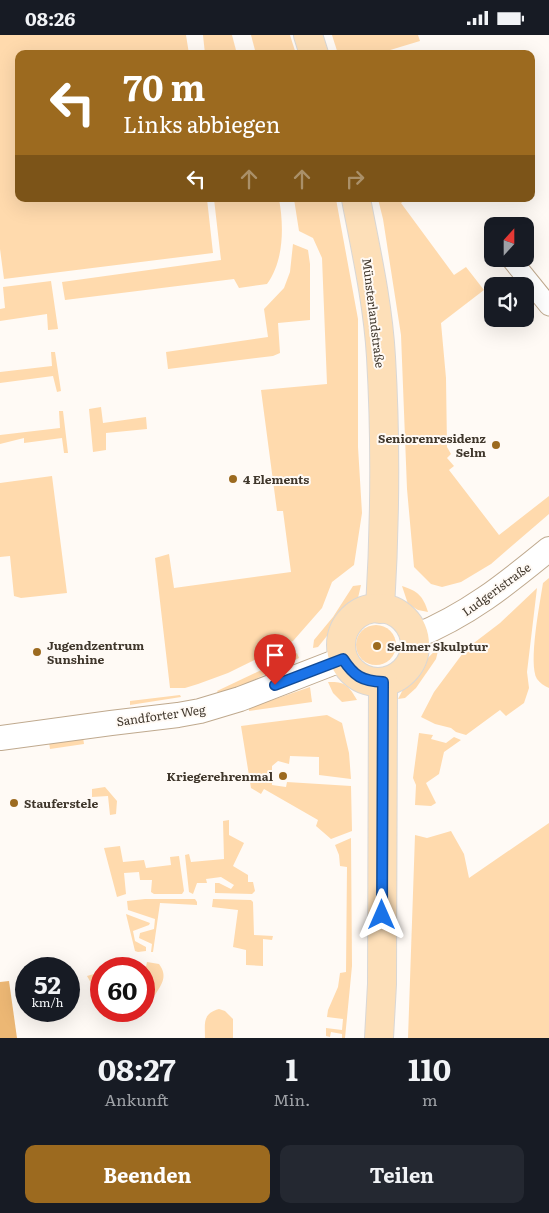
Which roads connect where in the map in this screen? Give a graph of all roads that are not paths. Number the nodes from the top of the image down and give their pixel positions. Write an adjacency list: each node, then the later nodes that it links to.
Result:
1 (308, 35): 2 (main road)
2 (313, 50)
3 (357, 202): 7 (main road, Münsterlandstraße)
4 (517, 267): 5 (street)
5 (549, 306)
6 (549, 549): 8 (street, Ludgeristraße)
7 (380, 609): 8 (main road); 9 (main road)
8 (414, 637): 10 (main road)
9 (343, 659): 10 (main road); 11 (street, Sandforter Weg)
10 (383, 682): 12 (main road)
11 (0, 738)
12 (379, 1038)

